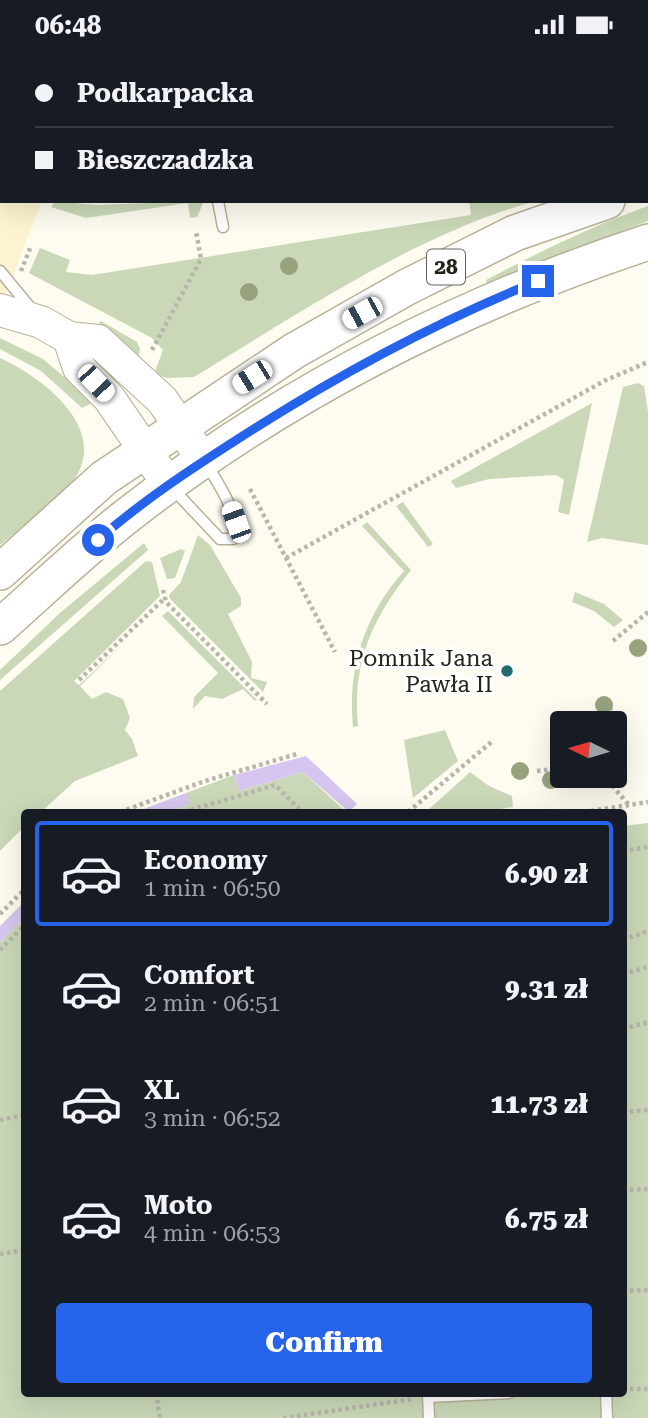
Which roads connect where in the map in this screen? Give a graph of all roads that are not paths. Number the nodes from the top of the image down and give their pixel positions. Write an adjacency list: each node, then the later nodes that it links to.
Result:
1 (218, 203): 3 (lane)
2 (601, 203): 9 (main road, 28)
3 (223, 227)
4 (648, 242): 11 (main road, 28)
5 (0, 271): 7 (lane)
6 (0, 310): 7 (main road)
7 (41, 322): 8 (main road)
8 (69, 338): 9 (main road); 10 (main road)
9 (180, 426): 10 (main road, 28); 11 (main road)
10 (146, 451): 12 (main road); 13 (main road, 28)
11 (204, 461): 12 (main road, 28); 12 (lane)
12 (169, 485): 14 (main road, 28)
13 (0, 572)
14 (0, 627)
15 (428, 1397): 17 (lane)
16 (606, 1397): 18 (lane)
17 (429, 1418)
18 (607, 1418)

